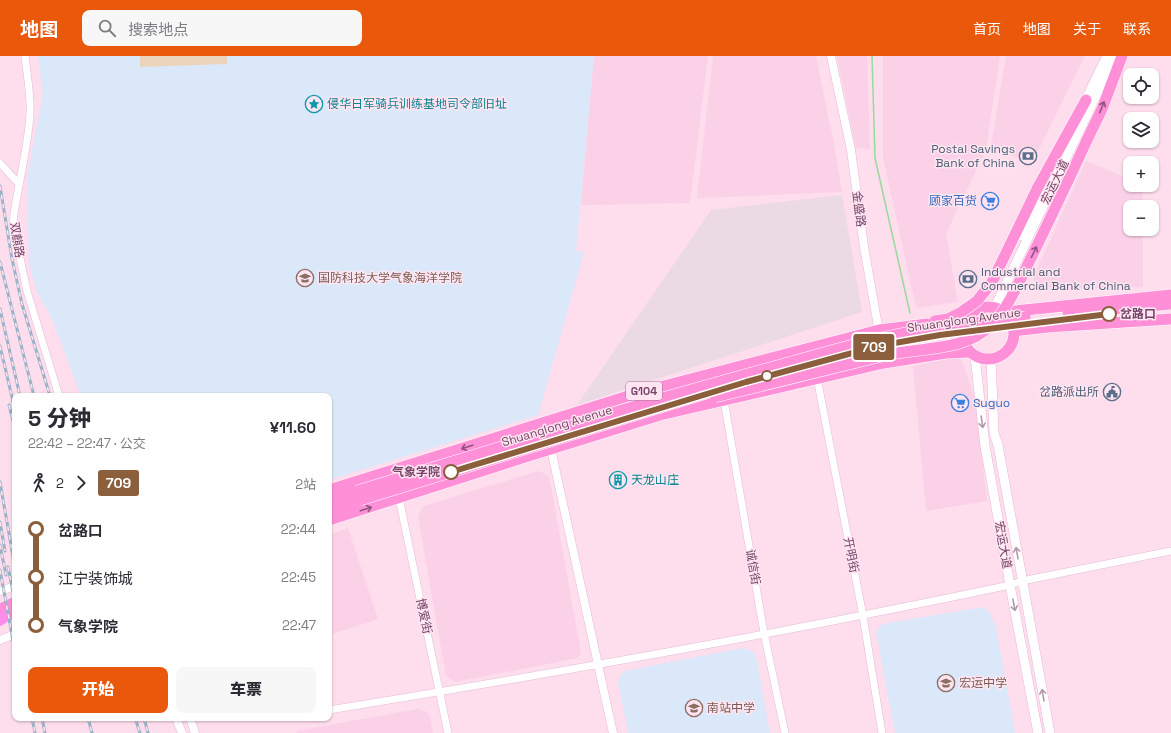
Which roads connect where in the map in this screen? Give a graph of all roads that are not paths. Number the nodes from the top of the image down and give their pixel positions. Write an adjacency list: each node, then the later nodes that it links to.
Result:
1 (24, 56): 8 (street, 双麒路)
2 (831, 56): 15 (street, 金盛路)
3 (1107, 56): 6 (main road, 宏运大道)
4 (1115, 56): 11 (main road, 宏运大道)
5 (1122, 56): 23 (highway, one-way to 5, bridge)
6 (1086, 100): 11 (main road, 宏运大道); 25 (highway, bridge)
7 (0, 163): 8 (street)
8 (19, 184): 21 (street, 双麒路)
9 (1171, 295): 11 (highway, Shuanglong Avenue)
10 (1171, 304): 25 (highway, Shuanglong Avenue / G104, bridge)
11 (996, 309): 14 (highway); 16 (highway)
12 (1171, 310): 23 (highway, Shuanglong Avenue / G104, bridge)
13 (1171, 319): 16 (highway, Shuanglong Avenue)
14 (965, 320): 15 (highway, Shuanglong Avenue / G104); 17 (highway)
15 (879, 330): 19 (street, 金盛路); 26 (highway, Shuanglong Avenue / G104, one-way to 26)
16 (1014, 331): 18 (highway)
17 (972, 354): 18 (highway); 19 (highway, Shuanglong Avenue / G104); 34 (main road, 宏运大道, one-way to 34)
18 (991, 359): 33 (main road, 宏运大道, one-way to 18)
19 (884, 363): 20 (highway, Shuanglong Avenue / G104)
20 (817, 378): 22 (highway, Shuanglong Avenue / G104); 39 (street, 开明街)
21 (58, 393)
22 (724, 400): 24 (highway, Shuanglong Avenue / G104); 40 (street, 诚信街)
23 (657, 408): 27 (highway, Shuanglong Avenue / G104, bridge)
24 (551, 449): 28 (highway, Shuanglong Avenue / G104); 43 (street)
25 (471, 456): 27 (highway, Shuanglong Avenue / G104, bridge)
26 (332, 489)
27 (358, 496): 29 (highway, Shuanglong Avenue / G104); 30 (highway, Shuanglong Avenue / G104)
28 (399, 498): 31 (highway, Shuanglong Avenue / G104, one-way to 28); 44 (street, 博爱街)
29 (332, 499)
30 (332, 509)
31 (332, 519)
32 (1171, 551): 33 (street)
33 (1022, 581): 34 (street); 55 (main road, 宏运大道, one-way to 33)
34 (1010, 585): 39 (street); 54 (main road, 宏运大道, one-way to 54)
35 (12, 587): 36 (street)
36 (0, 591)
37 (12, 606): 38 (highway)
38 (4, 615)
39 (863, 616): 40 (street); 53 (street, 开明街)
40 (764, 633): 43 (street); 52 (street, 诚信街)
41 (12, 635): 42 (street)
42 (0, 640)
43 (598, 665): 44 (street); 51 (street)
44 (440, 692): 45 (street); 50 (street, 博爱街)
45 (332, 710)
46 (177, 721): 48 (street)
47 (191, 721): 49 (street)
48 (182, 733)
49 (195, 733)
50 (448, 733)
51 (613, 733)
52 (785, 733)
53 (882, 733)
54 (1038, 733)
55 (1050, 733)

